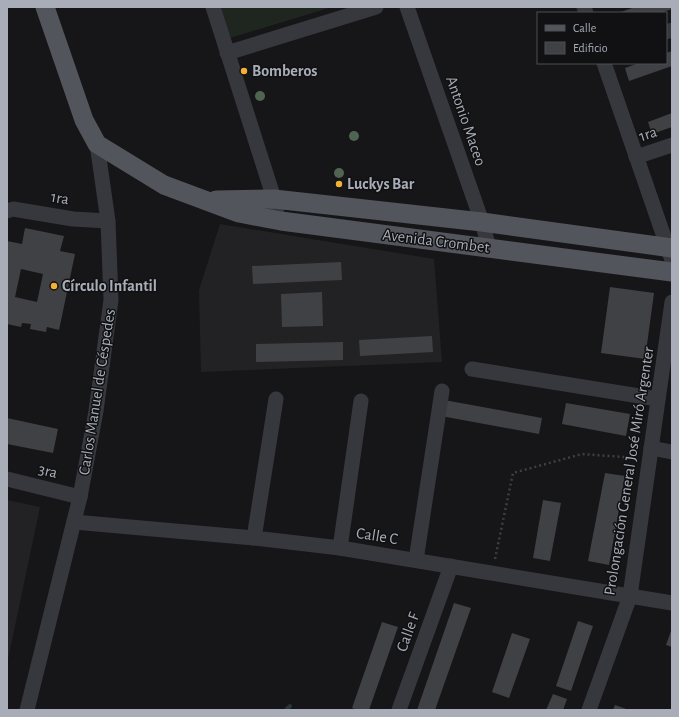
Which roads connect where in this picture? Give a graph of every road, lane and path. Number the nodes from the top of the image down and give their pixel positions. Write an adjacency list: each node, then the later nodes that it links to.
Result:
1 (45, 7): 7 (main road, Carlos Manuel de Céspedes)
2 (213, 7): 5 (street)
3 (376, 7): 5 (street)
4 (407, 7): 15 (street, Antonio Maceo)
5 (227, 53): 11 (street)
6 (604, 64): 9 (street)
7 (98, 144): 10 (main road, Avenida Crombet); 13 (street, Carlos Manuel de Céspedes)
8 (672, 145): 9 (street, 1ra)
9 (636, 156): 17 (street)
10 (202, 200): 11 (main road, Avenida Crombet); 14 (main road, Avenida Crombet)
11 (274, 200): 14 (street); 15 (main road, Avenida Crombet)
12 (7, 210): 13 (street, 1ra)
13 (108, 221): 28 (street, Carlos Manuel de Céspedes)
14 (281, 221): 16 (main road, Avenida Crombet)
15 (482, 222): 16 (street, Antonio Maceo); 17 (main road, Avenida Crombet)
16 (489, 248): 18 (main road, Avenida Crombet)
17 (670, 252)
18 (672, 272)
19 (672, 302): 23 (street, Prolongación General José Miró Argenter)
20 (472, 369): 23 (street)
21 (442, 391): 32 (street)
22 (276, 400): 30 (street)
23 (658, 400): 26 (street, Prolongación General José Miró Argenter)
24 (361, 401): 31 (street)
25 (672, 452): 26 (street)
26 (650, 454): 34 (path); 35 (street, Prolongación General José Miró Argenter)
27 (7, 479): 28 (street, 3ra)
28 (80, 497): 29 (street, Carlos Manuel de Céspedes)
29 (74, 522): 30 (street, Calle C); 37 (street, Carlos Manuel de Céspedes)
30 (254, 538): 31 (street, Calle C)
31 (340, 548): 32 (street, Calle C)
32 (416, 560): 33 (street, Calle C)
33 (451, 566): 34 (street, Calle C); 38 (street, Calle F)
34 (492, 574): 35 (street, Calle C)
35 (630, 596): 36 (street, Calle C); 39 (street, Prolongación General José Miró Argenter)
36 (672, 603)
37 (27, 710)
38 (399, 710)
39 (590, 710)

